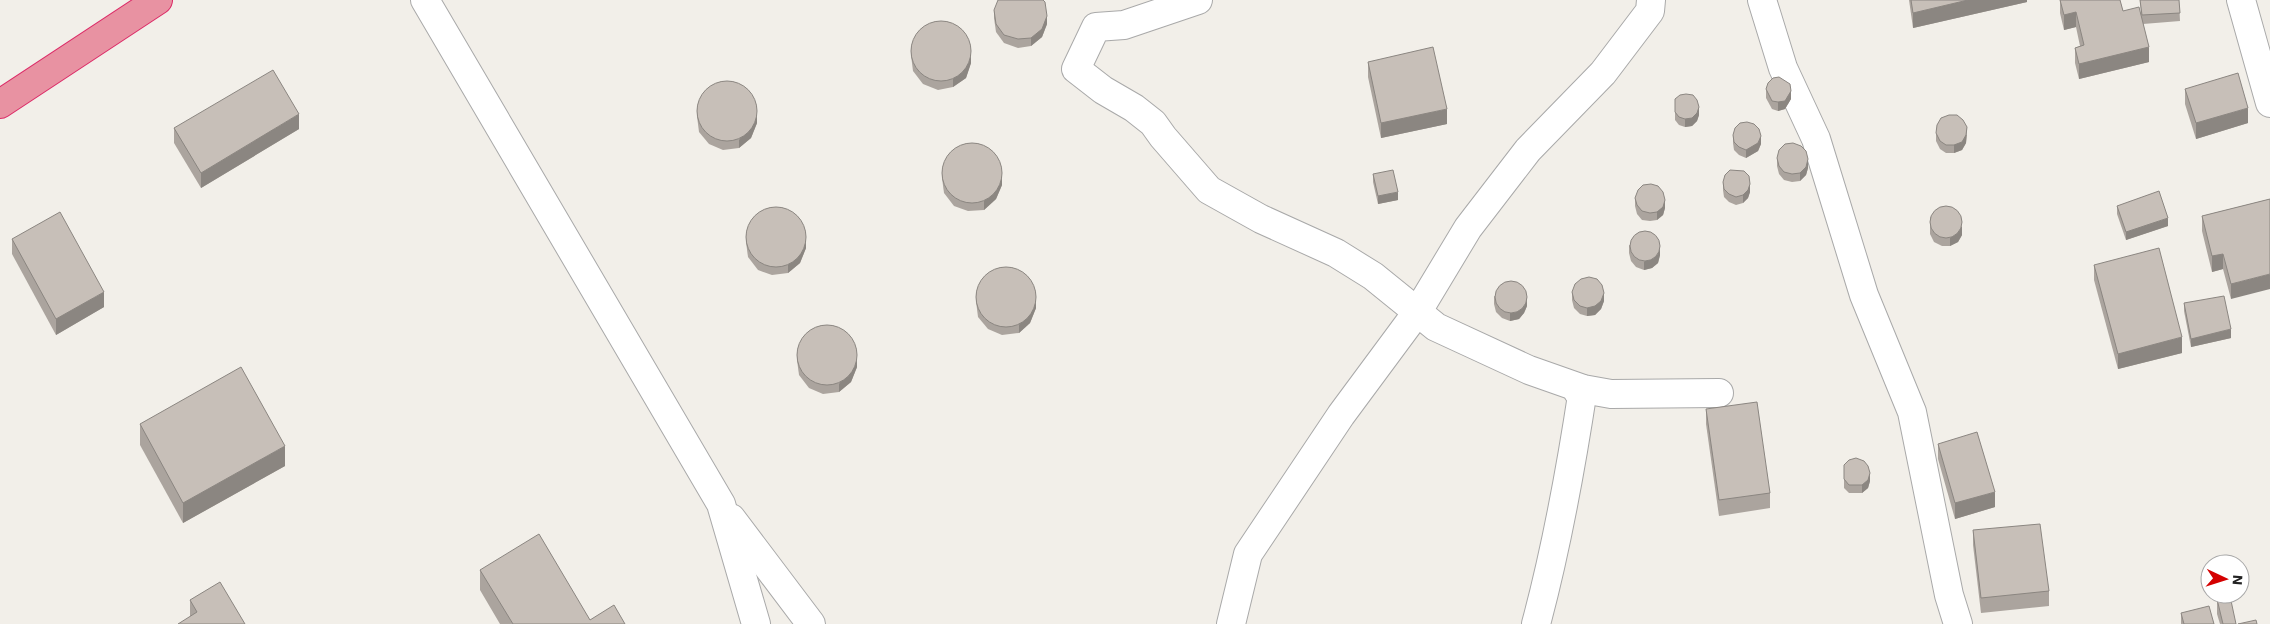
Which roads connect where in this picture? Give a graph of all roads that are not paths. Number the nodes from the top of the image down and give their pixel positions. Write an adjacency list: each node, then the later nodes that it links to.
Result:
1 (158, 0): 8 (highway)
2 (425, 0): 12 (street)
3 (1198, 0): 9 (street)
4 (1651, 0): 9 (street)
5 (1762, 0): 17 (street)
6 (2240, 0): 7 (street)
7 (2270, 103)
8 (0, 104)
9 (1418, 311): 10 (street); 15 (street)
10 (1581, 390): 11 (street); 16 (street)
11 (1718, 393)
12 (721, 504): 13 (street); 14 (street)
13 (756, 624)
14 (811, 624)
15 (1231, 624)
16 (1536, 624)
17 (1958, 624)

